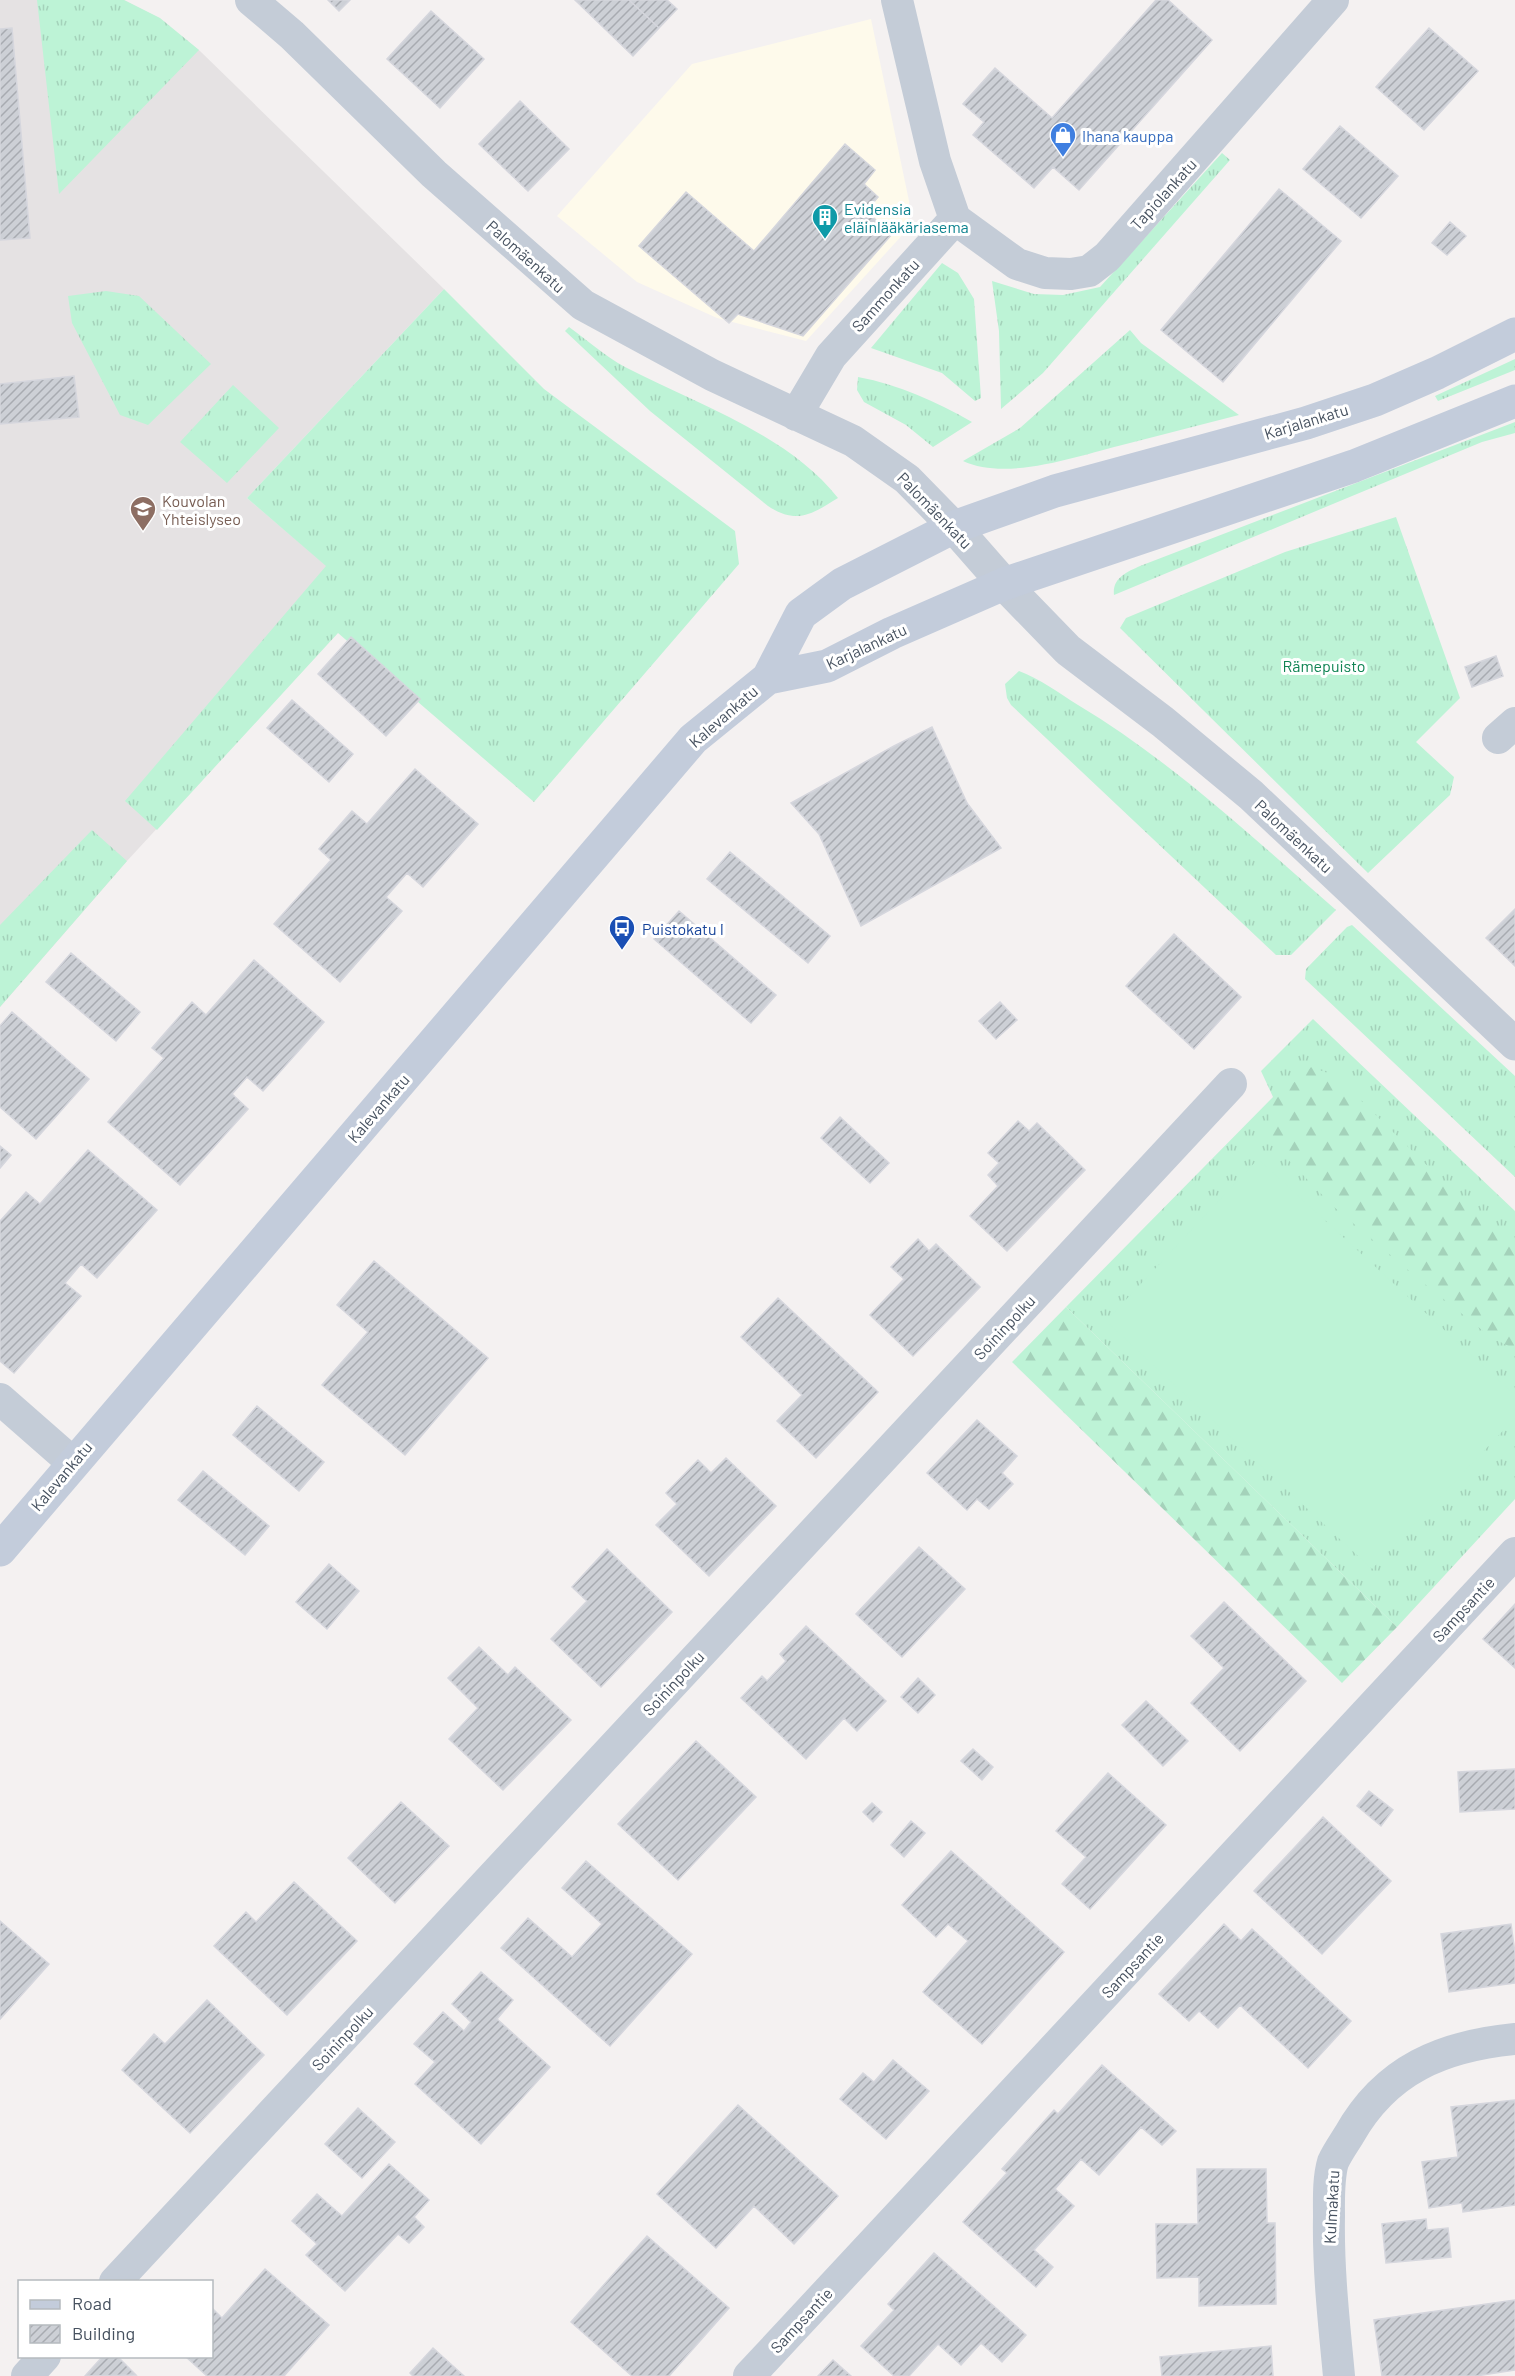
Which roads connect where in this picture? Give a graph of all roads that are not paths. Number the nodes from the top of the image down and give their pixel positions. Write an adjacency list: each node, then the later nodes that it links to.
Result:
1 (251, 0): 7 (street, Palomäenkatu)
2 (897, 0): 4 (street)
3 (1333, 0): 4 (street, Tapiolankatu)
4 (956, 219): 7 (street, Sammonkatu)
5 (1515, 334): 8 (main road, Karjalankatu)
6 (1515, 401): 9 (main road, Karjalankatu)
7 (796, 415): 8 (street, Palomäenkatu)
8 (954, 527): 9 (street, Palomäenkatu); 10 (main road, Karjalankatu)
9 (1004, 584): 10 (main road, Karjalankatu); 11 (street, Palomäenkatu)
10 (768, 678): 14 (main road, Kalevankatu)
11 (1515, 1044)
12 (1231, 1084): 18 (street, Soininpolku)
13 (0, 1399): 14 (street)
14 (73, 1462): 15 (main road, Kalevankatu)
15 (0, 1550)
16 (1515, 1553): 21 (street, Sampsantie)
17 (1515, 2039): 22 (street, Kulmakatu)
18 (117, 2280)
19 (43, 2358): 20 (street)
20 (27, 2376)
21 (749, 2376)
22 (1339, 2376)

